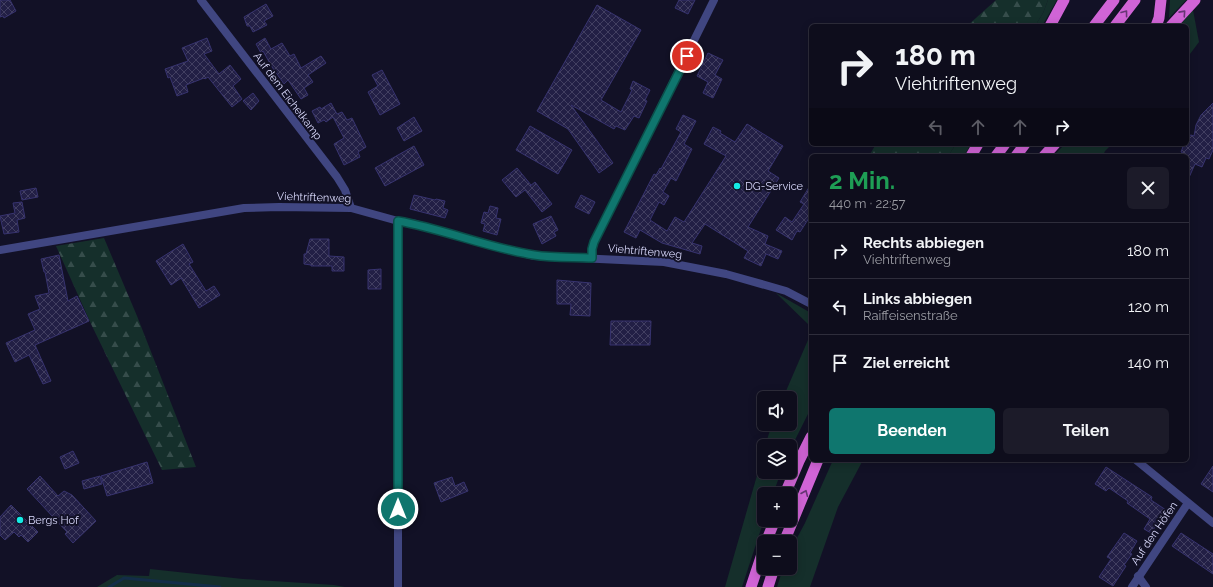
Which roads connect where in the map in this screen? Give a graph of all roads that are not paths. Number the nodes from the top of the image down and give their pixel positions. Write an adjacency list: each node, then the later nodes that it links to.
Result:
1 (201, 0): 16 (street, Auf dem Eichelkamp)
2 (714, 0): 19 (street)
3 (1072, 0): 8 (highway)
4 (1114, 0): 10 (highway)
5 (1135, 0): 11 (highway, one-way to 5)
6 (1161, 0): 12 (highway)
7 (1195, 0): 13 (highway, one-way to 7)
8 (1062, 4): 9 (highway)
9 (1051, 24)
10 (1096, 24)
11 (1117, 24)
12 (1157, 24)
13 (1173, 24)
14 (1053, 146): 15 (highway)
15 (1046, 154)
16 (351, 208): 17 (street, Viehtriftenweg); 18 (street, Viehtriftenweg)
17 (398, 221): 19 (street, Viehtriftenweg); 31 (street)
18 (0, 250)
19 (592, 258): 20 (street, Viehtriftenweg)
20 (809, 303)
21 (809, 441): 24 (highway)
22 (817, 462): 27 (highway, one-way to 22)
23 (1138, 462): 25 (street)
24 (788, 487)
25 (1188, 503): 26 (street); 30 (street, Auf den Höfen)
26 (1213, 523)
27 (787, 535)
28 (757, 569): 32 (highway)
29 (772, 575): 33 (highway)
30 (1138, 576): 34 (street, Auf den Höfen); 35 (street, Auf den Höfen)
31 (398, 587)
32 (751, 587)
33 (768, 587)
34 (1132, 587)
35 (1146, 587)

